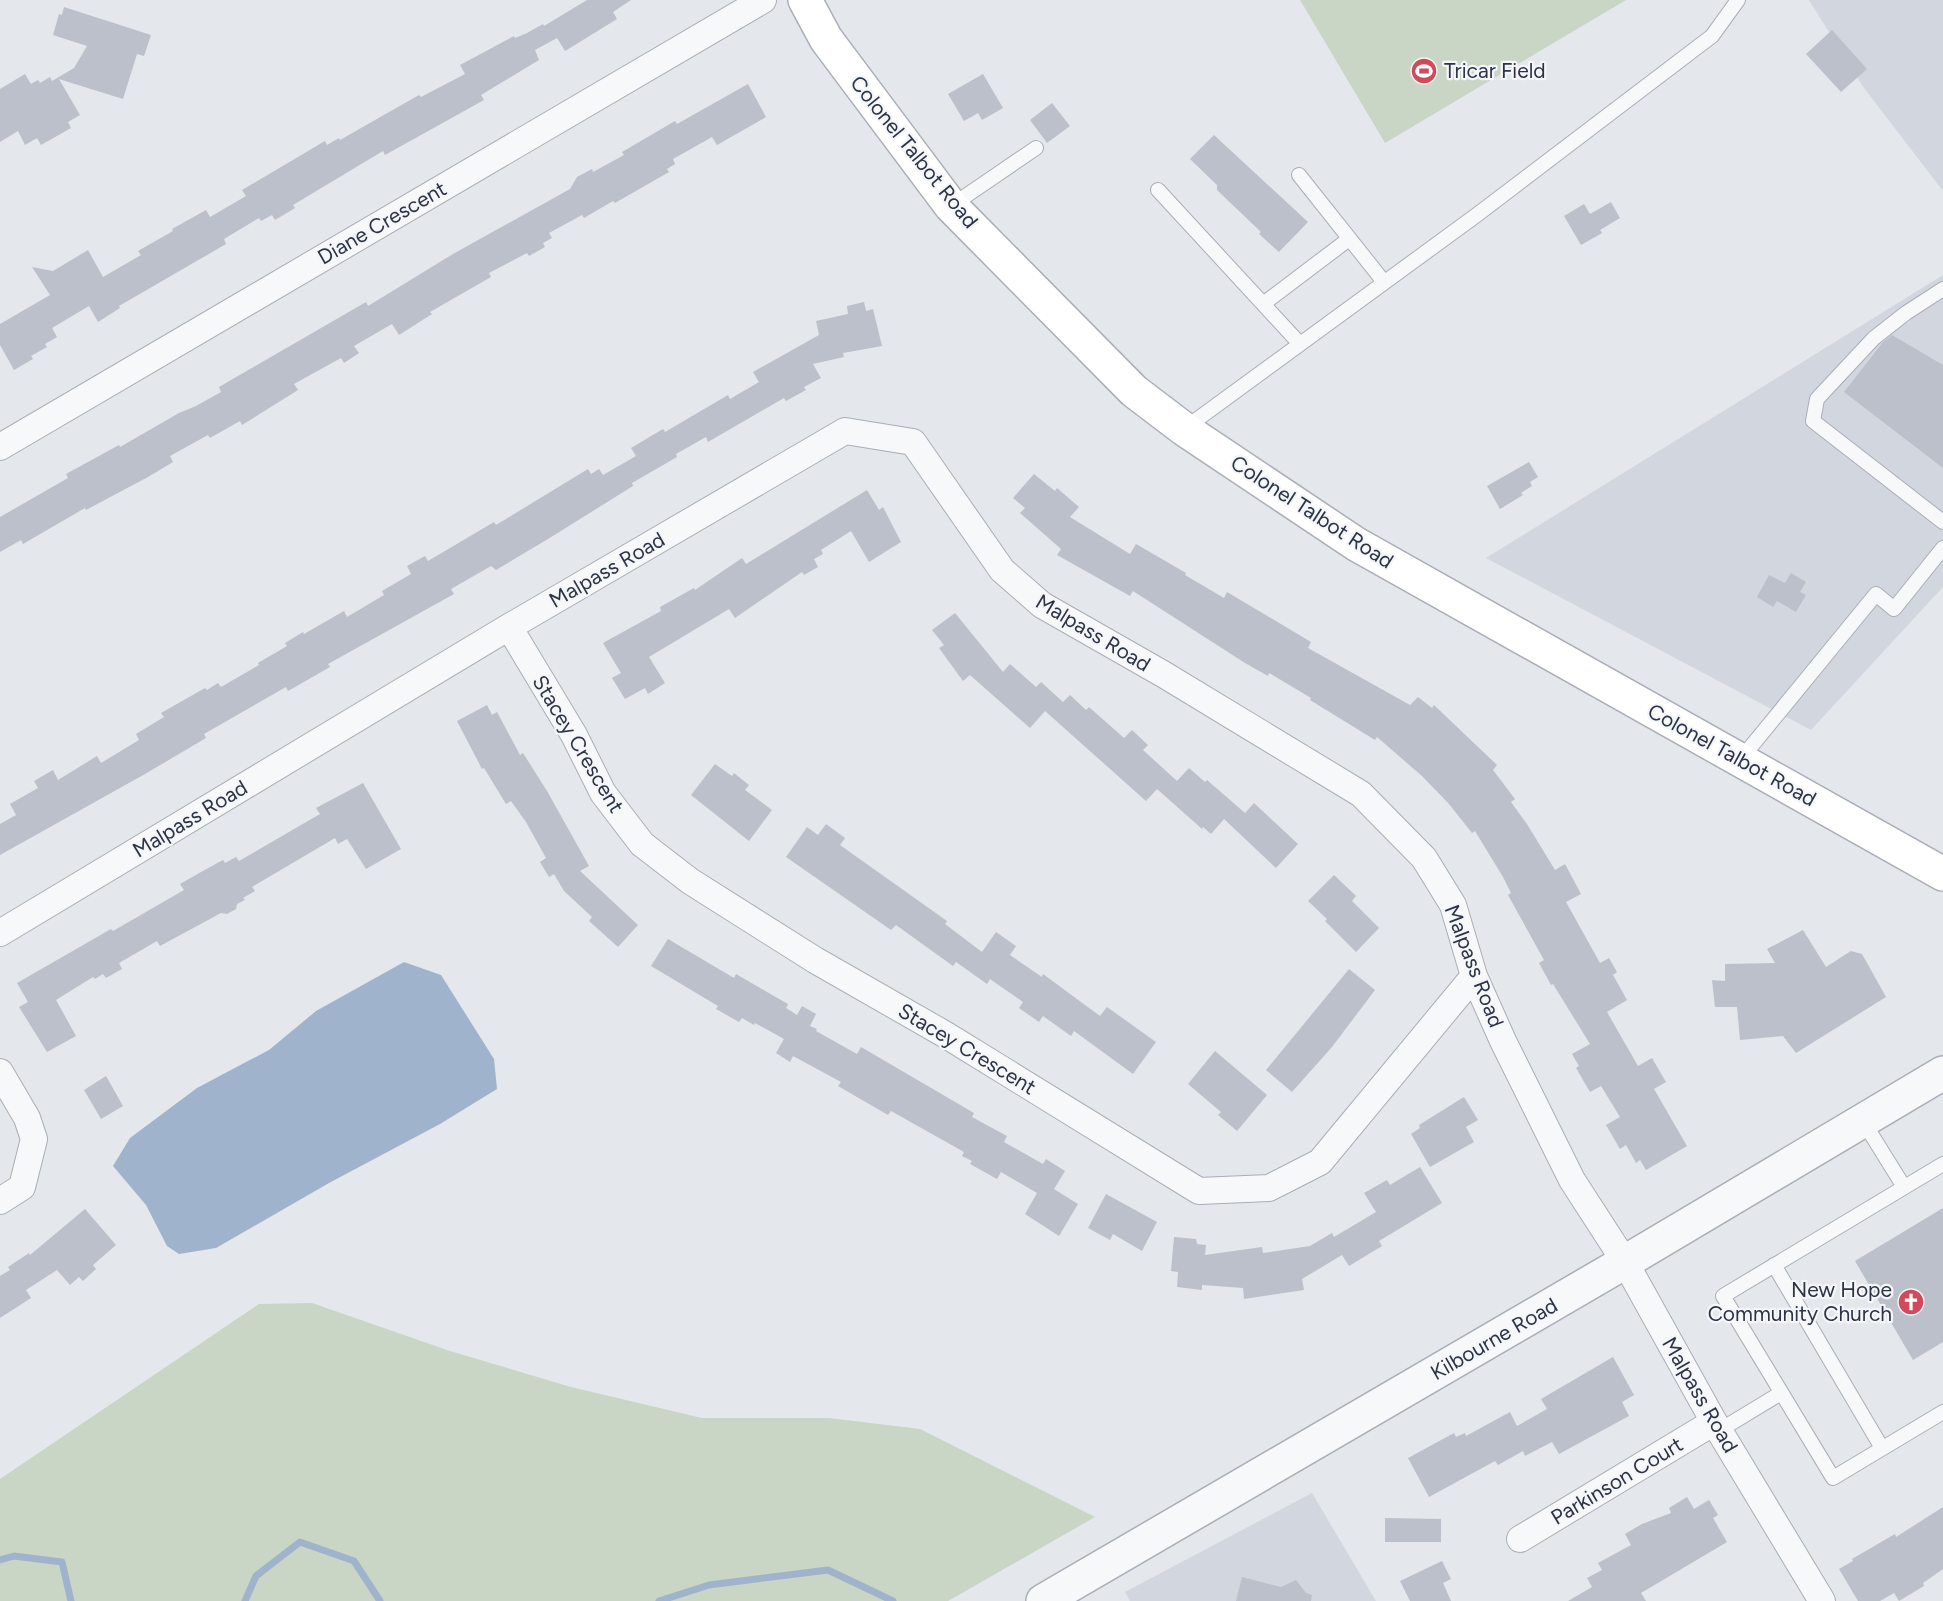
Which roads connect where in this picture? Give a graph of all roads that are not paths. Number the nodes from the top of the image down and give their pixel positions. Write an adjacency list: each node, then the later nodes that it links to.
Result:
1 (763, 0): 14 (street, Diane Crescent)
2 (805, 0): 7 (main road, Colonel Talbot Road)
3 (1738, 0): 9 (lane)
4 (1036, 148): 7 (lane)
5 (1299, 175): 8 (lane)
6 (1158, 190): 11 (lane)
7 (951, 206): 13 (main road, Colonel Talbot Road)
8 (1349, 239): 9 (lane); 11 (lane)
9 (1384, 282): 12 (lane)
10 (1943, 289): 15 (lane)
11 (1263, 304): 12 (lane)
12 (1300, 344): 13 (lane)
13 (1184, 429): 18 (main road, Colonel Talbot Road)
14 (0, 447)
15 (1943, 522)
16 (1943, 548): 18 (lane)
17 (508, 627): 20 (street, Malpass Road); 21 (street, Malpass Road); 21 (street, Stacey Crescent)
18 (1740, 760): 19 (main road, Colonel Talbot Road)
19 (1943, 874)
20 (0, 933)
21 (1474, 976): 28 (street, Malpass Road)
22 (0, 1072): 27 (street)
23 (1943, 1072): 24 (street, Kilbourne Road)
24 (1863, 1120): 26 (lane); 28 (street, Kilbourne Road)
25 (1943, 1164): 26 (lane)
26 (1904, 1187): 29 (lane)
27 (0, 1201)
28 (1625, 1263): 32 (street, Malpass Road); 35 (street, Kilbourne Road)
29 (1774, 1265): 30 (lane); 33 (lane)
30 (1782, 1393): 32 (lane); 33 (lane)
31 (1943, 1412): 33 (lane)
32 (1717, 1426): 34 (street, Parkinson Court); 36 (street, Malpass Road)
33 (1882, 1448)
34 (1520, 1539)
35 (1043, 1601)
36 (1822, 1601)

